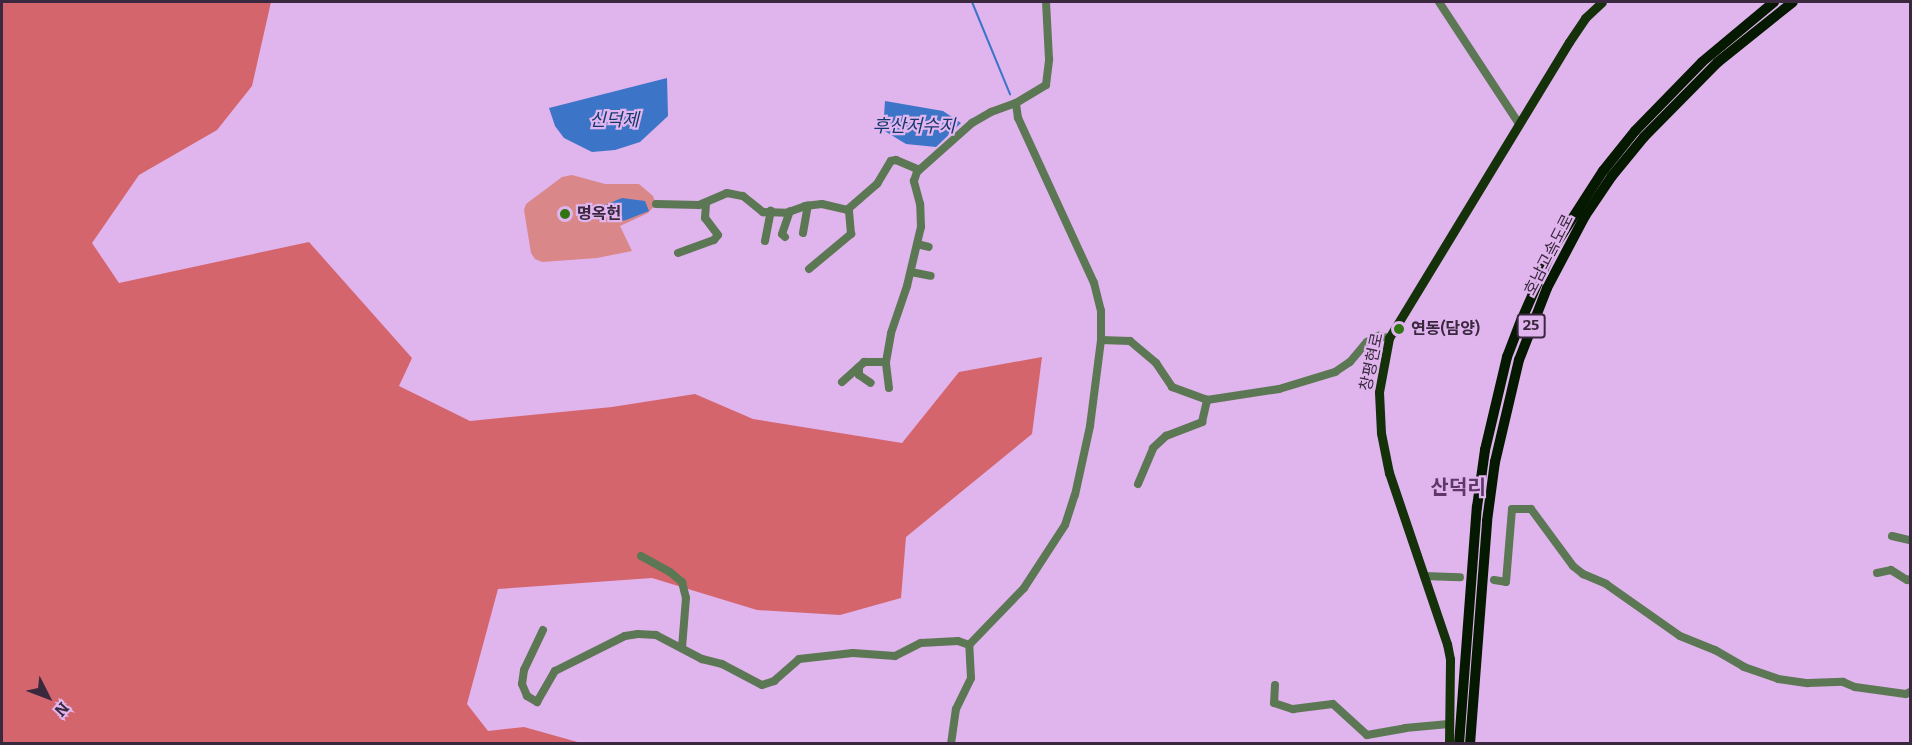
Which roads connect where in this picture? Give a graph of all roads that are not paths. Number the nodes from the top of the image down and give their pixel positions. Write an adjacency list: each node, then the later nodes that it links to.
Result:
1 (1046, 2): 6 (street)
2 (1439, 2): 7 (street)
3 (1602, 2): 7 (main road, 창평현로)
4 (1774, 2): 49 (highway, 호남고속도로 / 25)
5 (1793, 2): 50 (highway, 호남고속도로 / 25)
6 (1016, 104): 8 (street); 25 (street)
7 (1519, 124): 24 (main road, 창평현로)
8 (919, 170): 12 (street); 18 (street)
9 (706, 203): 10 (street); 13 (street); 20 (street)
10 (656, 204)
11 (808, 205): 12 (street); 14 (street); 15 (street)
12 (849, 209): 21 (street)
13 (771, 210): 14 (street); 17 (street)
14 (790, 211): 16 (street)
15 (803, 233)
16 (785, 237)
17 (765, 241)
18 (916, 244): 19 (street); 22 (street)
19 (929, 247)
20 (678, 253)
21 (809, 269)
22 (910, 272): 23 (street); 26 (street)
23 (931, 276)
24 (1389, 338): 31 (street); 37 (main road, 창평현로)
25 (1101, 340): 31 (street); 42 (street)
26 (886, 362): 27 (street); 30 (street)
27 (859, 367): 28 (street); 29 (street)
28 (842, 382)
29 (871, 384)
30 (889, 388)
31 (1207, 400): 32 (street)
32 (1138, 484)
33 (1892, 536): 34 (street)
34 (1911, 540)
35 (641, 556): 43 (street)
36 (1877, 573): 39 (street)
37 (1424, 576): 38 (street); 46 (main road, 창평현로)
38 (1460, 577)
39 (1911, 579)
40 (1494, 580): 45 (street)
41 (543, 630): 43 (street)
42 (969, 645): 43 (street); 47 (street)
43 (682, 648)
44 (1275, 685): 46 (street)
45 (1911, 692)
46 (1449, 724): 48 (main road, 창평현로)
47 (951, 744)
48 (1449, 744)
49 (1459, 744)
50 (1470, 744)

